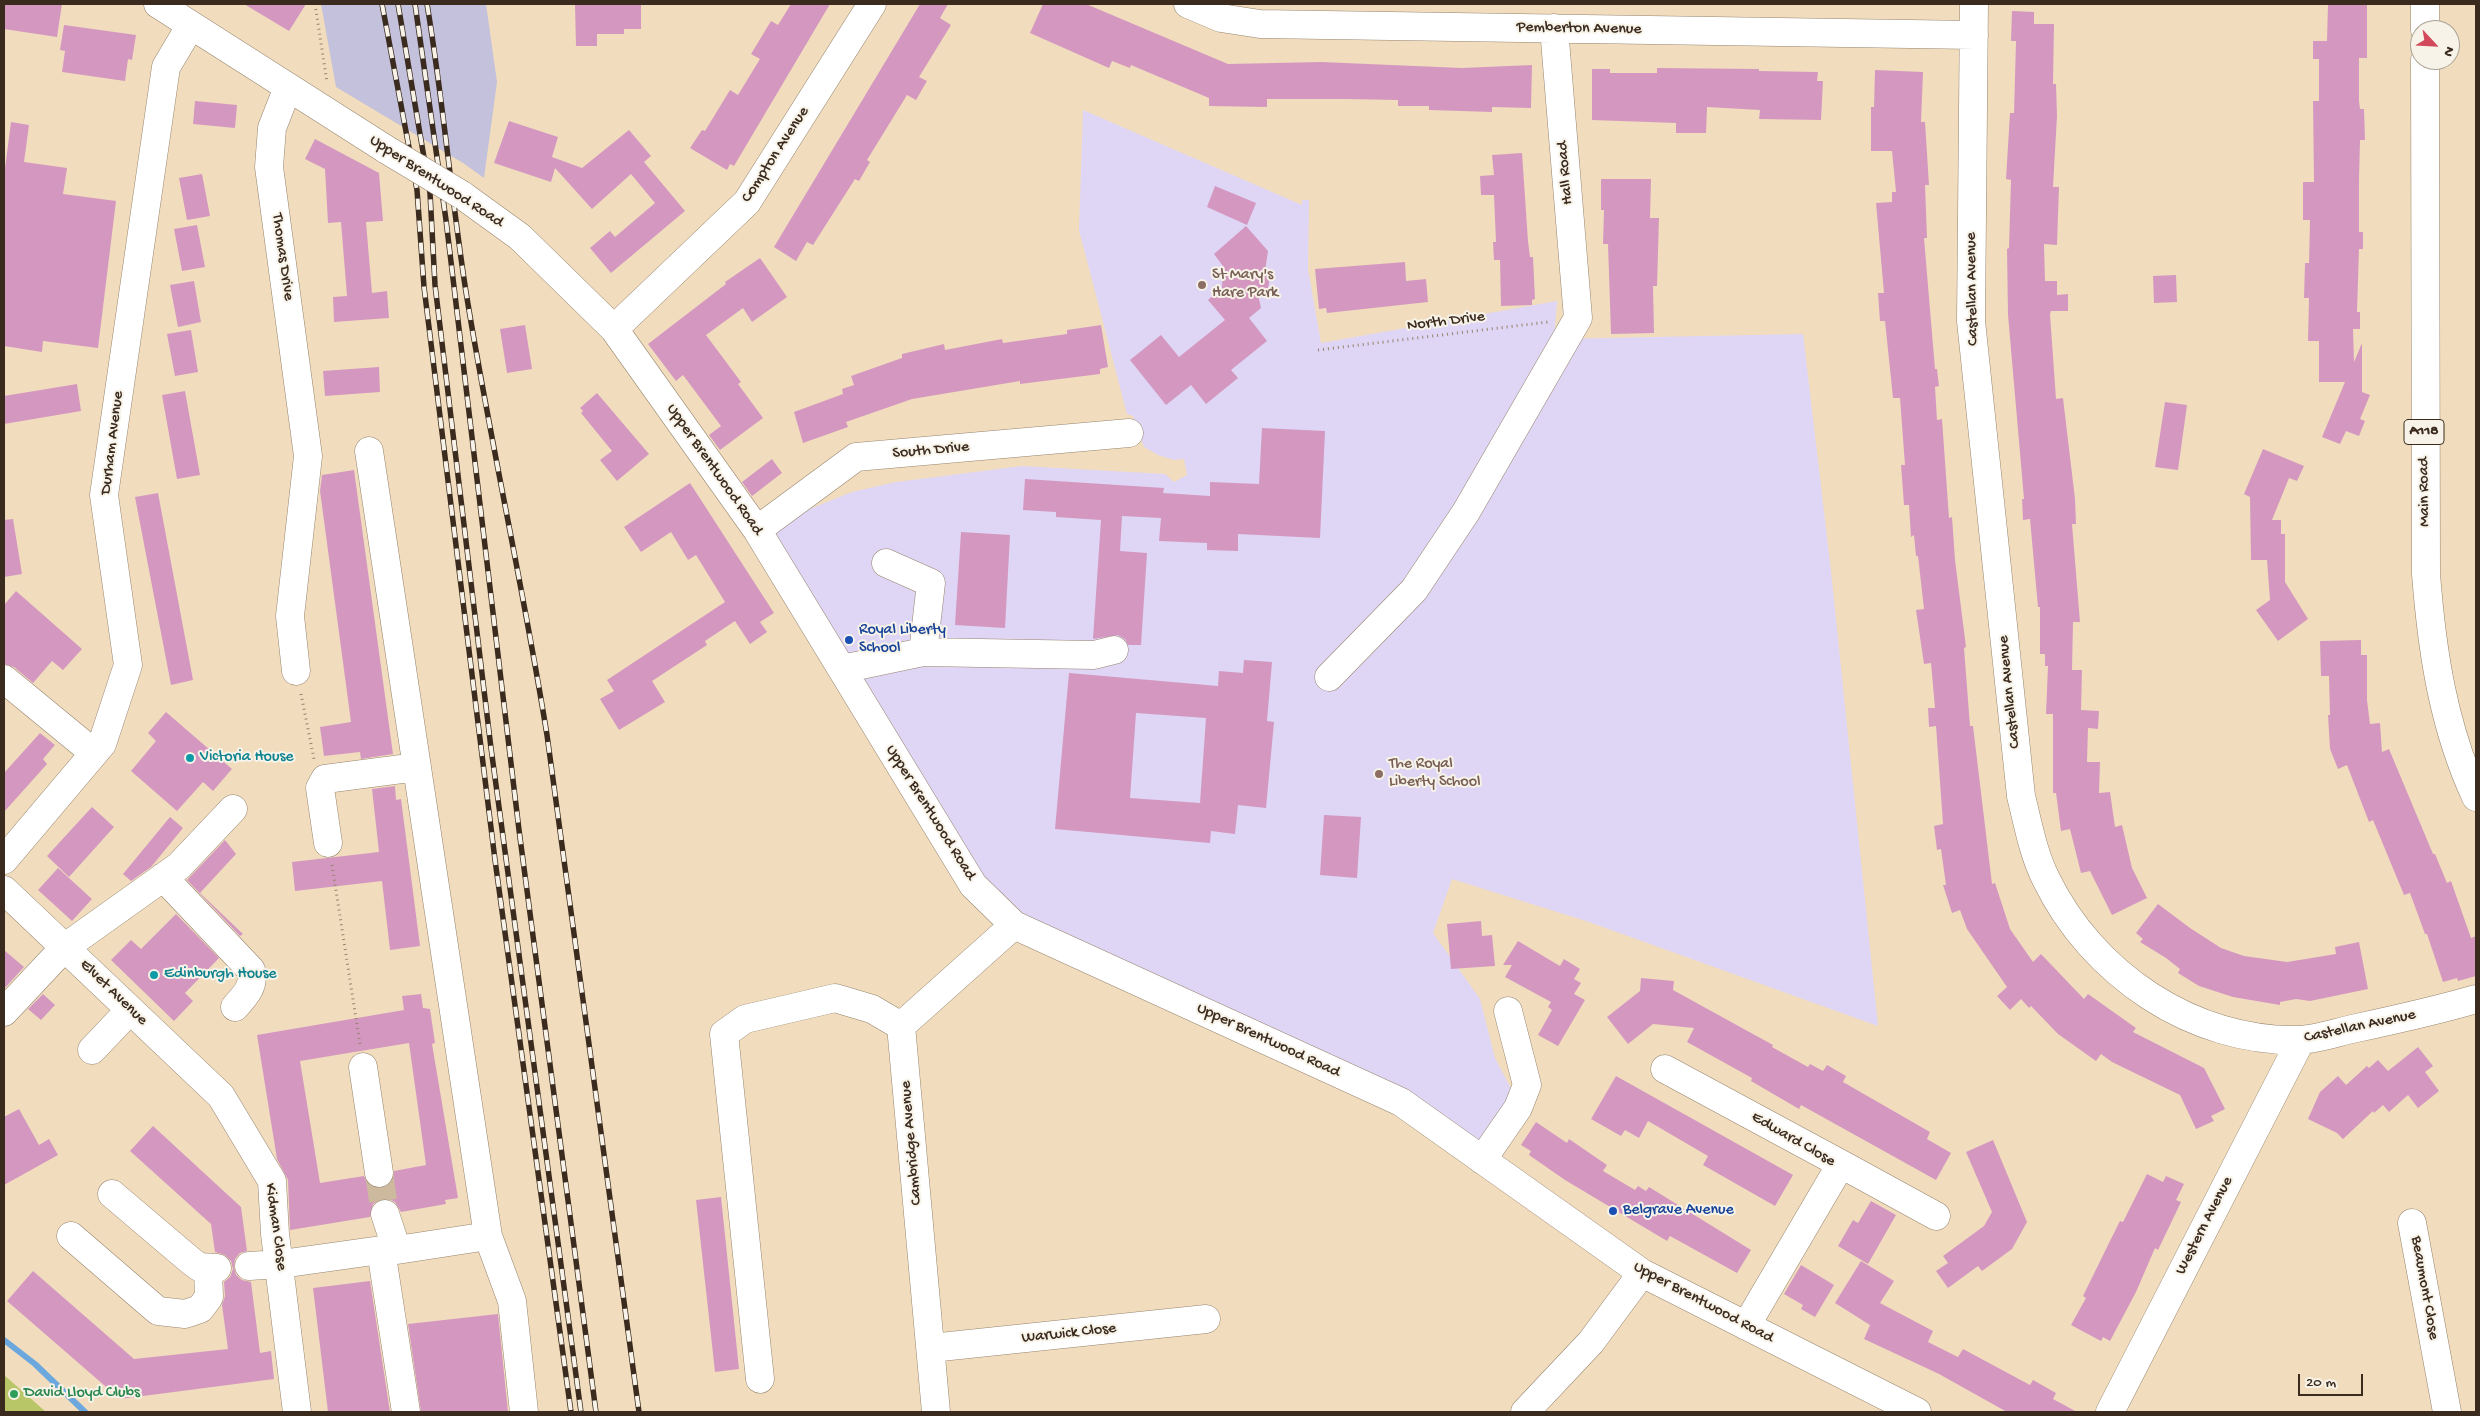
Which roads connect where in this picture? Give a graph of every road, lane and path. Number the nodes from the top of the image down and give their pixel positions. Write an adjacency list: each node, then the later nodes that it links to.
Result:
1 (158, 4): 8 (street, Upper Brentwood Road)
2 (316, 4): 13 (path)
3 (872, 4): 15 (street, Compton Avenue)
4 (1188, 4): 9 (street, Pemberton Avenue)
5 (1974, 4): 10 (street, Castellan Avenue)
6 (2425, 4): 7 (street)
7 (2425, 20)
8 (191, 25): 12 (street, Upper Brentwood Road); 27 (street, Durham Avenue)
9 (1554, 28): 10 (street, Pemberton Avenue); 14 (street, Hall Road)
10 (1974, 35): 44 (street, Castellan Avenue)
11 (2425, 70): 30 (street, Main Road / A118)
12 (288, 88): 13 (street, Upper Brentwood Road); 24 (street, Thomas Drive)
13 (331, 113): 15 (street, Upper Brentwood Road, bridge)
14 (1578, 318): 16 (path, North Drive); 25 (street)
15 (614, 329): 19 (street, Upper Brentwood Road)
16 (1318, 350)
17 (1129, 434): 19 (street, South Drive)
18 (369, 450): 28 (street)
19 (757, 530): 23 (street, Upper Brentwood Road)
20 (886, 563): 22 (street)
21 (1114, 650): 22 (street)
22 (924, 652): 23 (street)
23 (842, 669): 36 (street, Upper Brentwood Road)
24 (296, 671): 29 (path)
25 (1329, 677)
26 (4, 679): 27 (street)
27 (94, 754): 33 (street, Durham Avenue)
28 (417, 767): 29 (street); 57 (street)
29 (320, 788): 32 (street)
30 (2476, 797)
31 (233, 809): 34 (street)
32 (328, 842): 46 (path)
33 (4, 860)
34 (163, 877): 37 (street); 39 (street)
35 (4, 890): 37 (street, Elvet Avenue)
36 (1014, 925): 43 (street); 49 (street, Upper Brentwood Road)
37 (64, 948): 40 (street, Elvet Avenue); 42 (street)
38 (2476, 999): 44 (street, Castellan Avenue)
39 (235, 1007)
40 (130, 1010): 45 (street); 48 (street, Elvet Avenue)
41 (1508, 1011): 49 (street)
42 (4, 1012)
43 (901, 1026): 64 (street, Cambridge Avenue); 65 (street)
44 (2301, 1040): 72 (street, Western Avenue)
45 (92, 1050)
46 (364, 1067): 51 (street)
47 (1665, 1069): 50 (street, Edward Close)
48 (221, 1096): 59 (street, Kidman Close)
49 (1482, 1160): 61 (street, Upper Brentwood Road)
50 (1841, 1164): 54 (street); 63 (street, Edward Close)
51 (379, 1174)
52 (112, 1194): 56 (street)
53 (384, 1214): 58 (street)
54 (1936, 1216)
55 (2412, 1223): 73 (street, Beaumont Close)
56 (71, 1236)
57 (488, 1236): 58 (street); 68 (street)
58 (389, 1250): 59 (street); 67 (street)
59 (281, 1264): 60 (street); 66 (street, Kidman Close)
60 (249, 1266)
61 (1642, 1273): 63 (street, Upper Brentwood Road); 70 (street)
62 (1206, 1319): 64 (street, Warwick Close)
63 (1746, 1326): 71 (street, Upper Brentwood Road)
64 (931, 1348): 69 (street, Cambridge Avenue)
65 (760, 1380)
66 (297, 1412)
67 (406, 1412)
68 (524, 1412)
69 (936, 1412)
70 (1525, 1412)
71 (1917, 1412)
72 (2110, 1412)
73 (2447, 1412)

